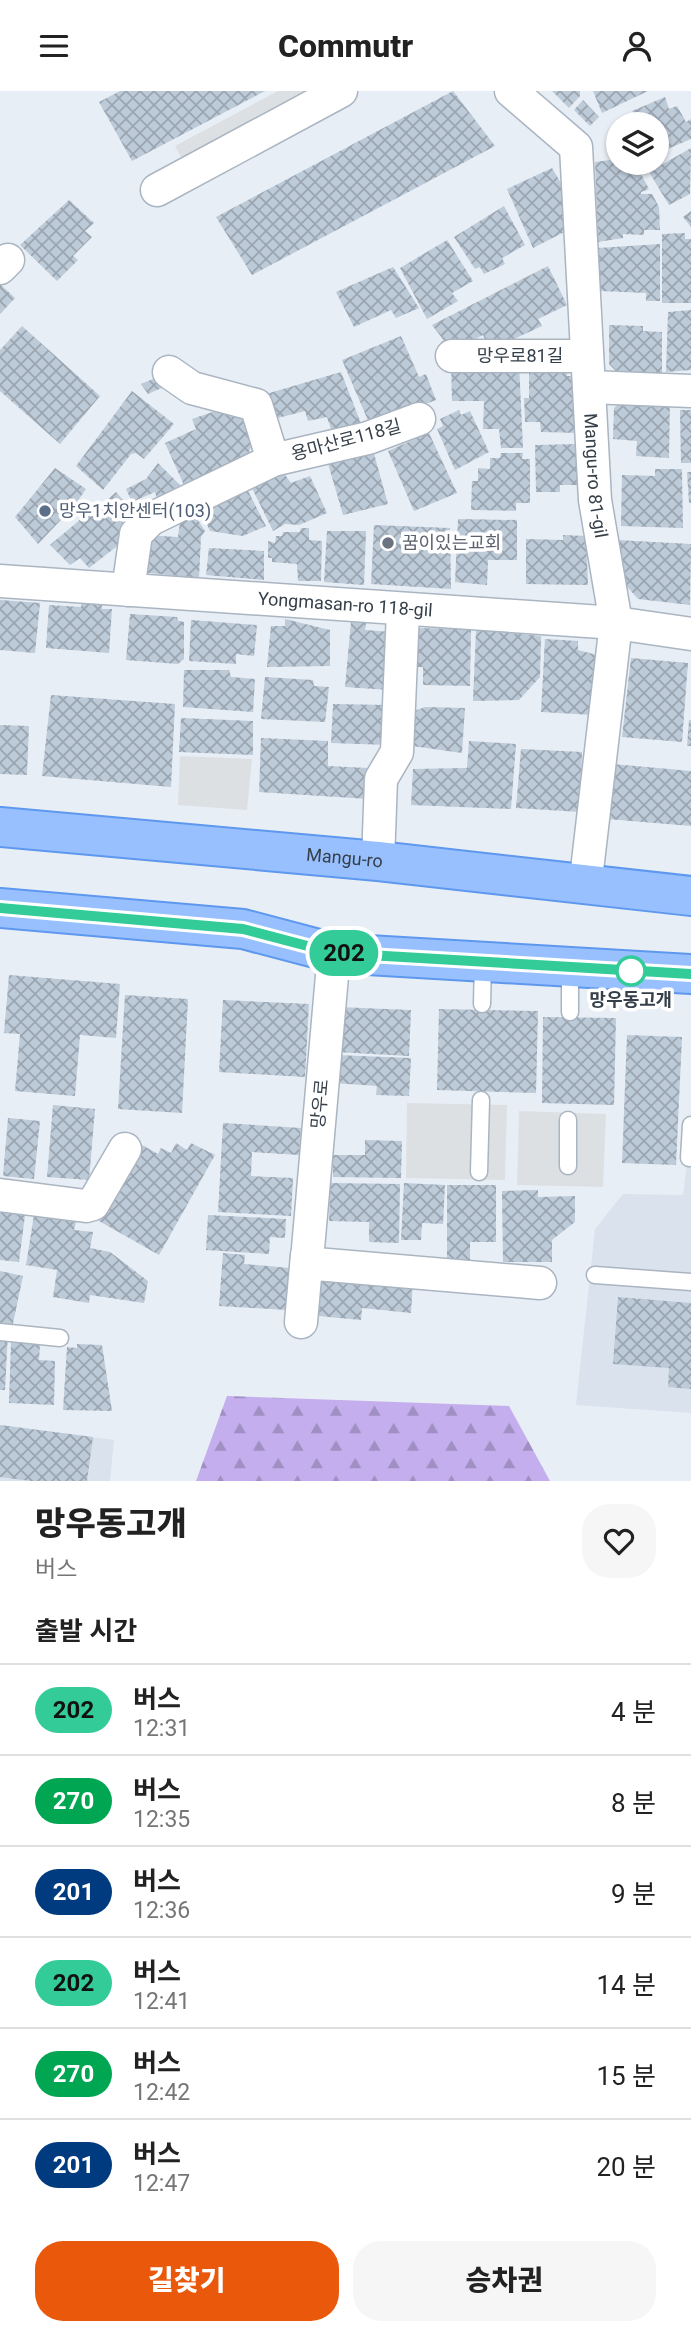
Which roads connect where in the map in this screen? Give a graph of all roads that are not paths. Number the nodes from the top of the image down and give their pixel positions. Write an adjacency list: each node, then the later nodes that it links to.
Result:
1 (341, 91): 3 (street)
2 (512, 91): 5 (street, Mangu-ro 81-gil)
3 (157, 190)
4 (452, 356): 5 (street, 망우로81길)
5 (587, 356): 7 (street, Mangu-ro 81-gil)
6 (169, 372): 10 (street, 용마산로118길)
7 (589, 387): 8 (street); 14 (street, Mangu-ro 81-gil)
8 (691, 391)
9 (419, 419): 10 (street, 용마산로118길)
10 (273, 460): 12 (street, 용마산로118길)
11 (0, 581): 12 (street, Yongmasan-ro 118-gil)
12 (128, 590): 13 (street, Yongmasan-ro 118-gil)
13 (403, 611): 14 (street, Yongmasan-ro 118-gil); 17 (street)
14 (616, 623): 15 (street, Yongmasan-ro 118-gil); 18 (street, Mangu-ro 81-gil)
15 (691, 634)
16 (0, 827): 17 (main road, Mangu-ro)
17 (377, 861): 18 (main road, Mangu-ro)
18 (585, 887): 19 (main road, Mangu-ro)
19 (691, 896)
20 (1, 914): 21 (main road)
21 (334, 953): 22 (main road); 35 (street, 망우로)
22 (483, 962): 23 (main road); 25 (lane)
23 (570, 968): 24 (main road); 26 (lane)
24 (691, 974)
25 (482, 1004)
26 (570, 1012)
27 (481, 1100): 33 (lane)
28 (568, 1120): 32 (lane)
29 (691, 1125): 31 (lane)
30 (125, 1149): 34 (street)
31 (688, 1159)
32 (568, 1166)
33 (479, 1173)
34 (0, 1195)
35 (307, 1255): 38 (street); 39 (street, 망우로)
36 (595, 1275): 37 (lane)
37 (691, 1282)
38 (540, 1283)
39 (301, 1322)
40 (0, 1332): 41 (lane)
41 (60, 1338)

